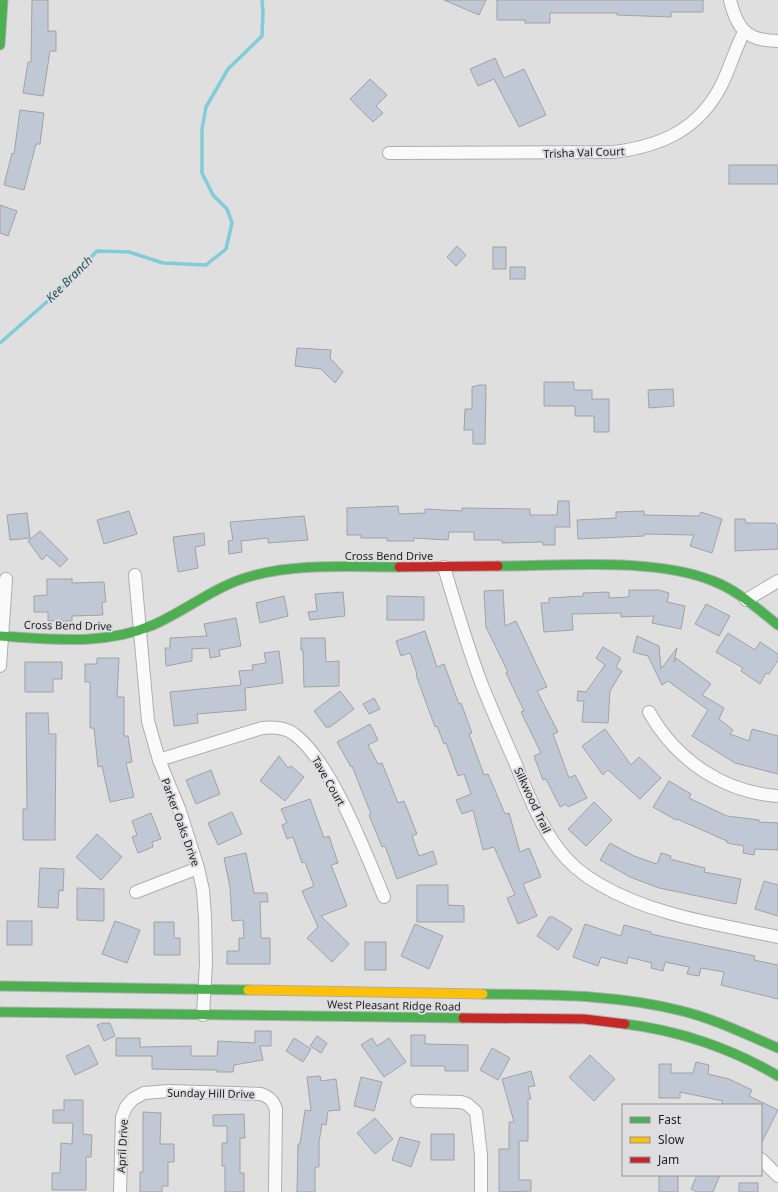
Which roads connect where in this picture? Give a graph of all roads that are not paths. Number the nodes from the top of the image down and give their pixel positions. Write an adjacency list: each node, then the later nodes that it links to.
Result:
1 (3, 0): 5 (main road)
2 (730, 0): 3 (street)
3 (744, 32): 4 (street); 6 (street, Trisha Val Court)
4 (778, 41)
5 (0, 45)
6 (389, 153)
7 (444, 567): 11 (main road, Cross Bend Drive); 13 (main road, Cross Bend Drive); 22 (street, Silkwood Trail)
8 (135, 575): 13 (street, Parker Oaks Drive)
9 (6, 579): 14 (street)
10 (778, 581): 11 (street)
11 (746, 600): 12 (main road, Cross Bend Drive)
12 (778, 625)
13 (141, 631): 14 (main road, Cross Bend Drive); 17 (street, Parker Oaks Drive)
14 (1, 636): 15 (street)
15 (0, 666)
16 (649, 712): 18 (street)
17 (159, 760): 19 (street, Parker Oaks Drive); 21 (street, Tave Court)
18 (778, 796)
19 (198, 868): 20 (street); 24 (street, Parker Oaks Drive)
20 (136, 892)
21 (384, 897)
22 (778, 937)
23 (0, 986): 24 (main road, West Pleasant Ridge Road)
24 (205, 989): 26 (street, Parker Oaks Drive); 27 (main road, West Pleasant Ridge Road)
25 (0, 1012): 26 (main road, West Pleasant Ridge Road)
26 (203, 1015): 28 (main road, West Pleasant Ridge Road)
27 (778, 1048)
28 (778, 1076)
29 (417, 1101): 35 (street)
30 (130, 1103): 33 (street, April Drive); 34 (street, Sunday Hill Drive)
31 (762, 1160): 32 (street)
32 (778, 1176)
33 (120, 1192)
34 (275, 1192)
35 (481, 1192)

